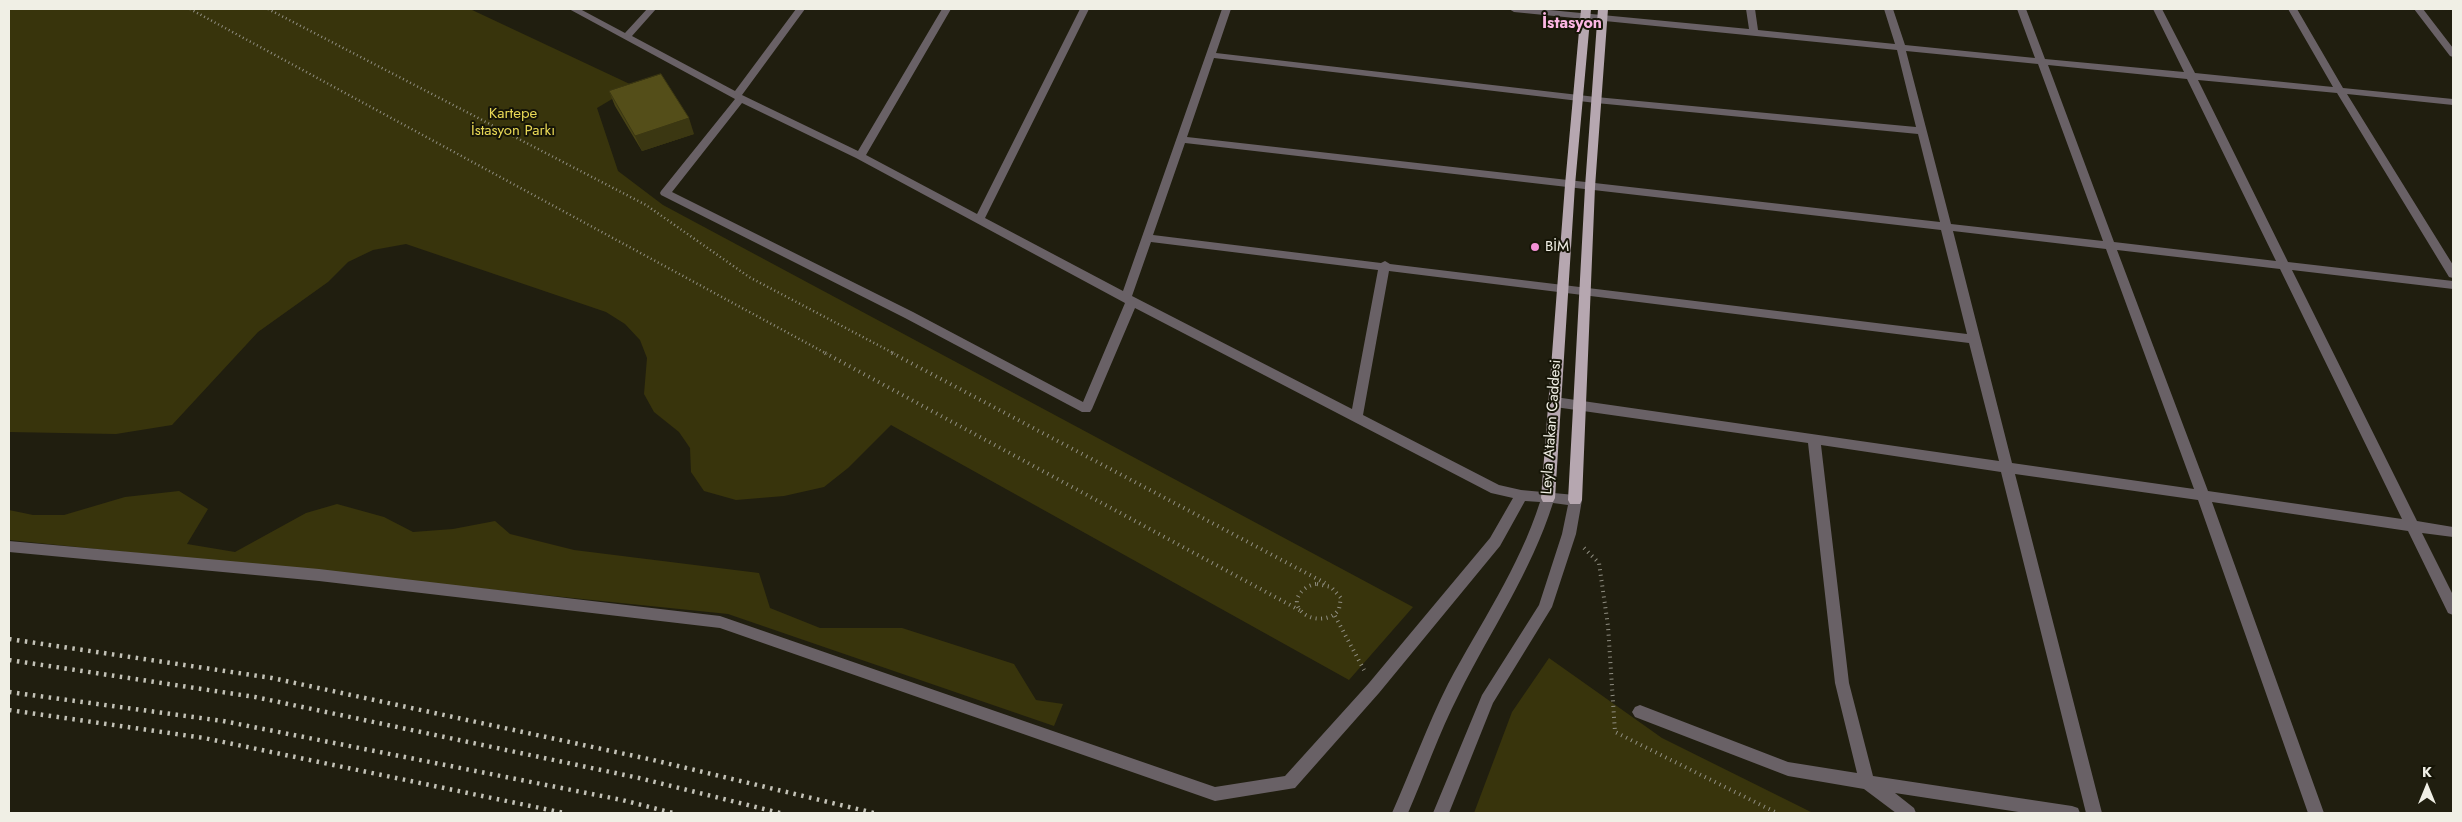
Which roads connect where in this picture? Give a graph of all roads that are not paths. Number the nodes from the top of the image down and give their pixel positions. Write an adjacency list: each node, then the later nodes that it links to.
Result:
1 (574, 9): 17 (street)
2 (652, 9): 17 (street)
3 (801, 9): 24 (street)
4 (947, 9): 30 (street)
5 (1085, 9): 33 (street)
6 (1226, 9): 20 (street)
7 (1514, 9): 14 (street)
8 (1751, 9): 16 (street)
9 (1889, 9): 18 (street)
10 (2022, 9): 21 (street)
11 (2158, 9): 22 (street)
12 (2293, 9): 23 (street)
13 (2418, 9): 19 (street)
14 (1586, 13): 15 (street); 25 (main road, Leyla Atakan Caddesi)
15 (1603, 14): 16 (street); 26 (main road, Leyla Atakan Caddesi)
16 (1754, 33): 18 (street)
17 (626, 37): 24 (street)
18 (1901, 48): 21 (street); 28 (street)
19 (2453, 54)
20 (1210, 55): 25 (street); 29 (street)
21 (2042, 61): 22 (street); 36 (street)
22 (2192, 76): 23 (street); 38 (street)
23 (2340, 90): 27 (street); 39 (street)
24 (739, 97): 30 (street); 43 (street)
25 (1577, 98): 26 (street); 31 (main road, Leyla Atakan Caddesi)
26 (1596, 100): 28 (street); 32 (main road, Leyla Atakan Caddesi)
27 (2453, 102)
28 (1922, 130): 34 (street)
29 (1181, 139): 31 (street); 35 (street)
30 (860, 156): 33 (street)
31 (1570, 185): 32 (street); 41 (main road, Leyla Atakan Caddesi)
32 (1590, 187): 34 (street); 42 (main road, Leyla Atakan Caddesi)
33 (980, 218): 43 (street)
34 (1946, 226): 36 (street); 44 (street)
35 (1147, 238): 37 (street); 43 (street)
36 (2110, 246): 38 (street); 51 (street)
37 (1384, 265): 41 (street); 47 (street)
38 (2285, 266): 40 (street); 54 (street)
39 (2453, 274)
40 (2453, 285)
41 (1562, 289): 42 (street); 45 (main road, Leyla Atakan Caddesi)
42 (1586, 292): 44 (street); 46 (main road, Leyla Atakan Caddesi)
43 (1129, 299): 47 (street)
44 (1974, 340): 49 (street)
45 (1555, 402): 46 (street); 52 (main road, Leyla Atakan Caddesi)
46 (1580, 405): 48 (street); 53 (main road, Leyla Atakan Caddesi)
47 (1357, 416): 50 (street)
48 (1814, 440): 49 (street); 59 (street)
49 (2006, 468): 51 (street); 64 (street)
50 (1521, 495): 52 (street); 56 (street)
51 (2203, 496): 54 (street); 65 (street)
52 (1548, 498): 53 (street); 60 (street, Leyla Atakan Caddesi)
53 (1575, 500): 61 (street, Leyla Atakan Caddesi)
54 (2412, 526): 55 (street); 57 (street)
55 (2453, 532)
56 (9, 547)
57 (2453, 609)
58 (1640, 712): 59 (street)
59 (1867, 782): 62 (street); 63 (street)
60 (1400, 813)
61 (1441, 813)
62 (1908, 813)
63 (2072, 813)
64 (2094, 813)
65 (2316, 813)

